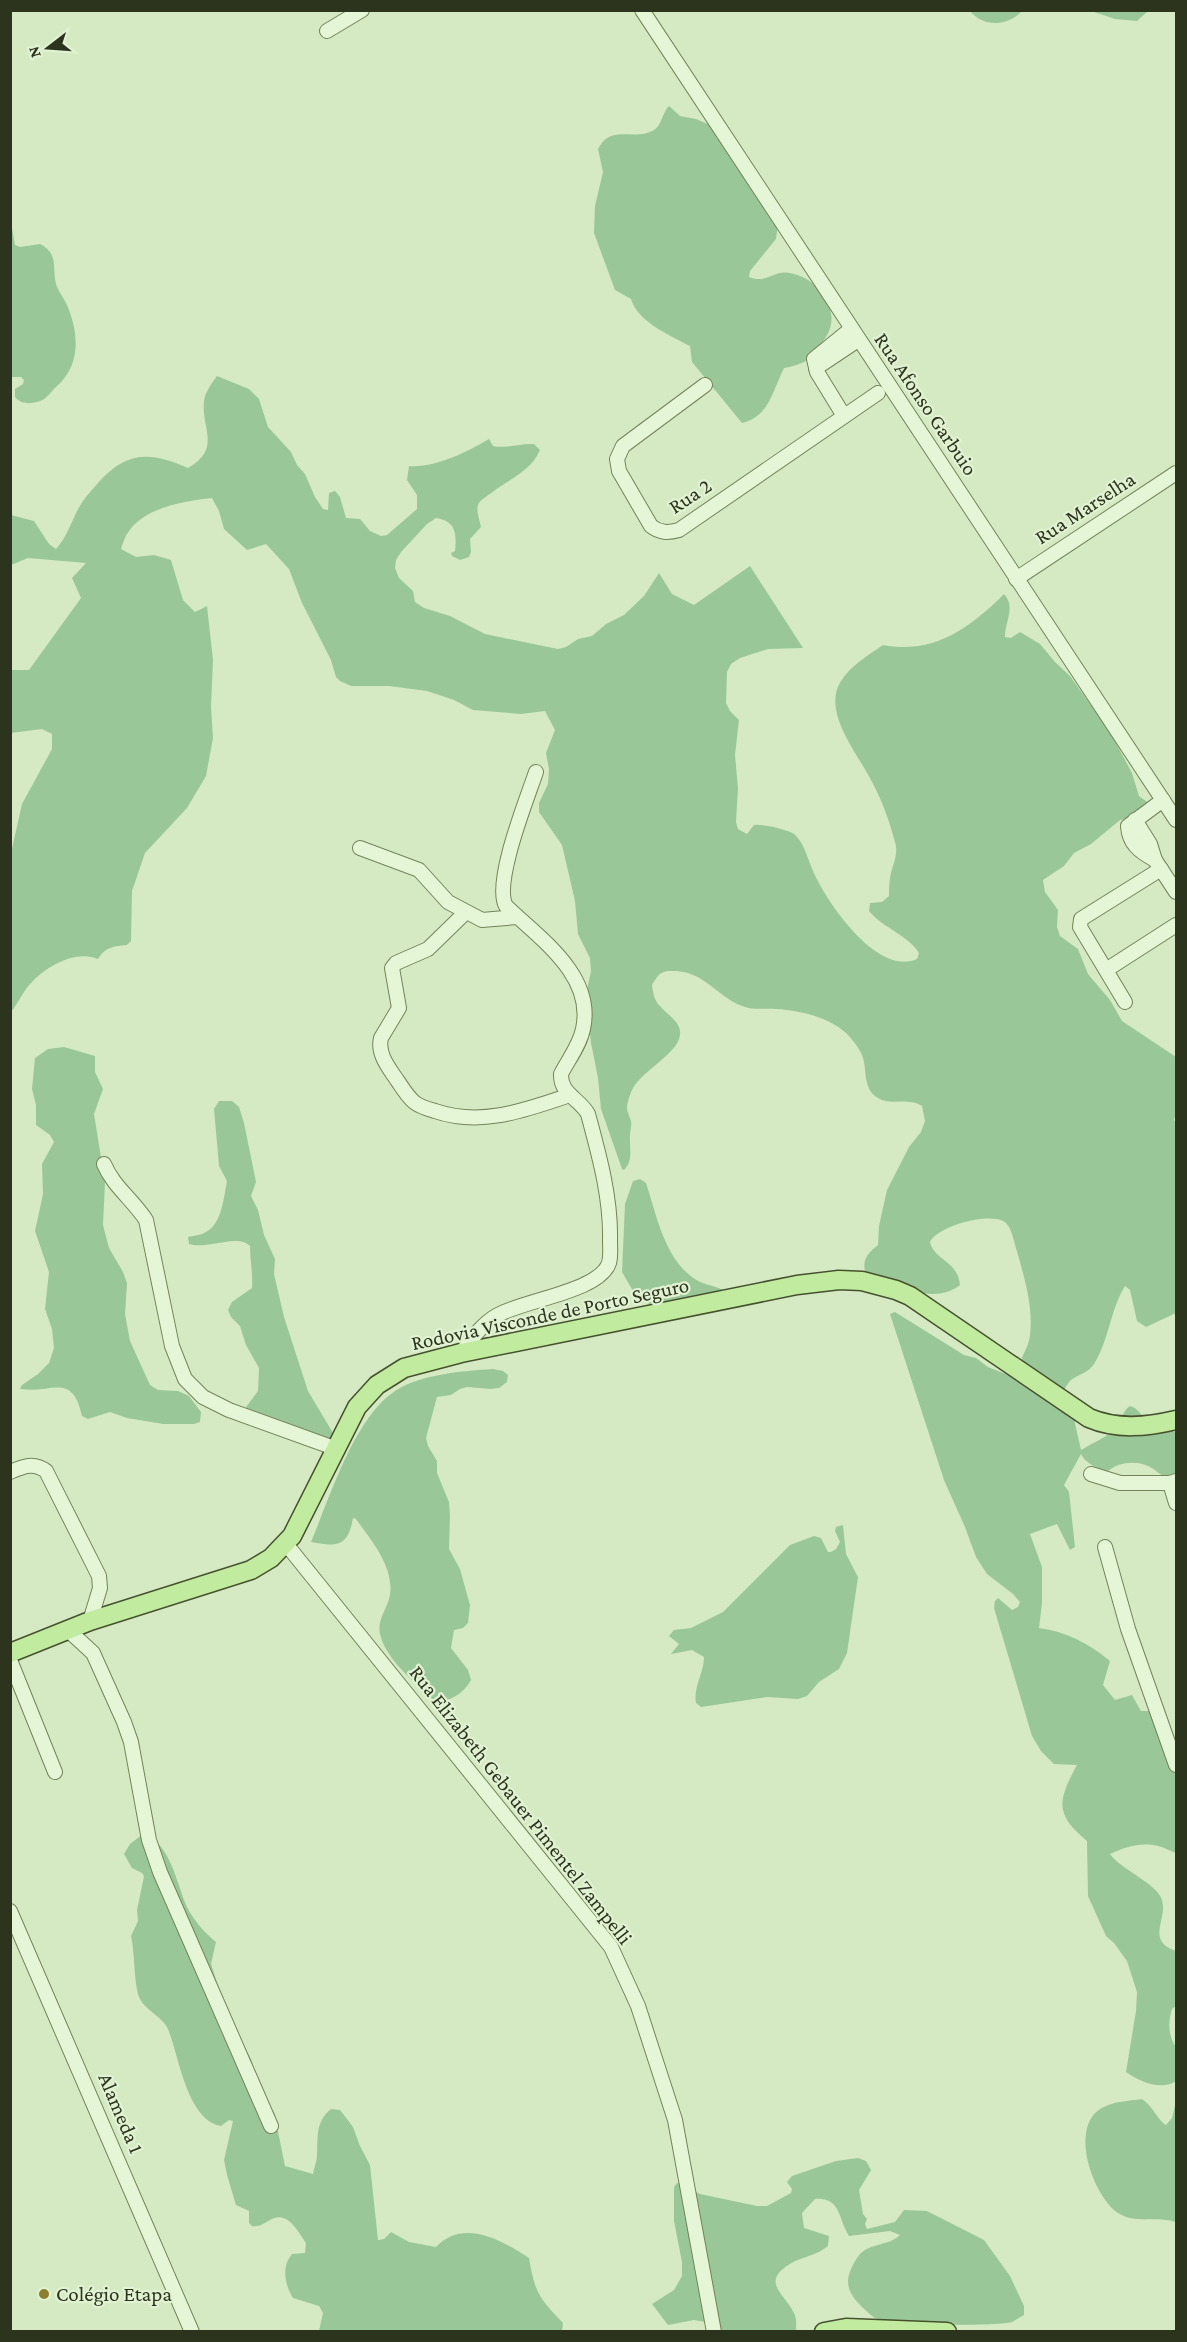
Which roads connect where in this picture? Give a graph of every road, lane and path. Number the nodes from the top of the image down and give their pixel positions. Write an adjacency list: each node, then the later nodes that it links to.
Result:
1 (362, 10): 3 (street)
2 (646, 12): 4 (street, Rua Afonso Garbuio)
3 (327, 31)
4 (855, 334): 7 (street); 9 (street, Rua Afonso Garbuio)
5 (705, 386): 7 (street, Rua 2)
6 (878, 393): 7 (street, Rua 2)
7 (844, 416)
8 (1176, 473): 9 (street, Rua Marselha)
9 (1016, 579): 11 (street, Rua Afonso Garbuio)
10 (536, 772): 17 (street)
11 (1163, 800): 12 (street, Rua Afonso Garbuio); 14 (street)
12 (1176, 820)
13 (360, 848): 16 (street)
14 (1158, 864): 15 (street); 19 (street)
15 (1176, 892)
16 (466, 912): 17 (street); 21 (street)
17 (517, 917): 21 (street)
18 (1176, 925): 19 (street)
19 (1106, 970): 20 (street)
20 (1125, 1002)
21 (570, 1095): 23 (street)
22 (104, 1164): 25 (street)
23 (461, 1353): 24 (main road, Rodovia Visconde de Porto Seguro); 25 (main road, Rodovia Visconde de Porto Seguro)
24 (1176, 1420)
25 (337, 1449): 30 (main road, Rodovia Visconde de Porto Seguro)
26 (10, 1472): 32 (street)
27 (1091, 1474): 28 (street)
28 (1173, 1482): 29 (street)
29 (1176, 1503)
30 (286, 1544): 32 (main road, Rodovia Visconde de Porto Seguro); 41 (street, Rua Elizabeth Gebauer Pimentel Zampelli)
31 (1105, 1547): 36 (street)
32 (90, 1621): 33 (main road, Rodovia Visconde de Porto Seguro)
33 (68, 1629): 34 (main road, Rodovia Visconde de Porto Seguro); 39 (street)
34 (10, 1653)
35 (10, 1660): 37 (street)
36 (1176, 1765)
37 (55, 1772)
38 (10, 1911): 40 (street, Alameda 1)
39 (272, 2126)
40 (192, 2331)
41 (714, 2331)
42 (824, 2331): 43 (main road)
43 (947, 2331)

